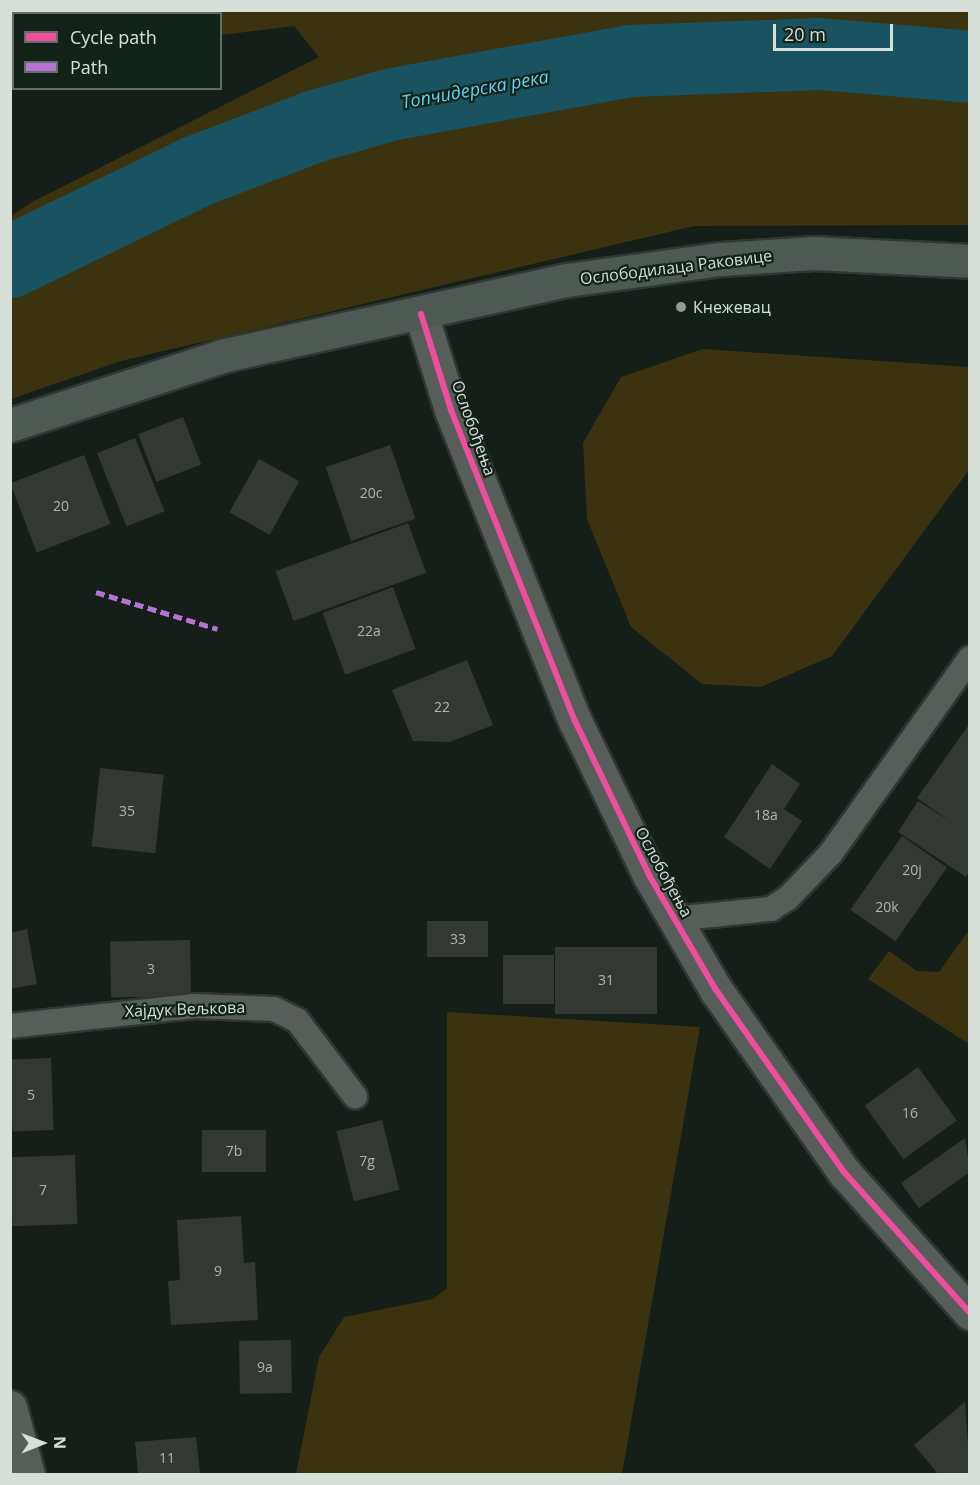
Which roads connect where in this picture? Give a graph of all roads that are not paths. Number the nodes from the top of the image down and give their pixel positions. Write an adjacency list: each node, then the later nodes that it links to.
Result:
1 (969, 261): 2 (main road, Ослободилаца Раковице)
2 (421, 314): 3 (main road); 5 (street, Ослобођења)
3 (10, 425)
4 (969, 658): 5 (lane, Ослобођења)
5 (674, 919): 8 (street, Ослобођења)
6 (10, 1026): 7 (lane, Хајдук Вељкова)
7 (355, 1096)
8 (969, 1313)
9 (10, 1407): 10 (street)
10 (28, 1474)

